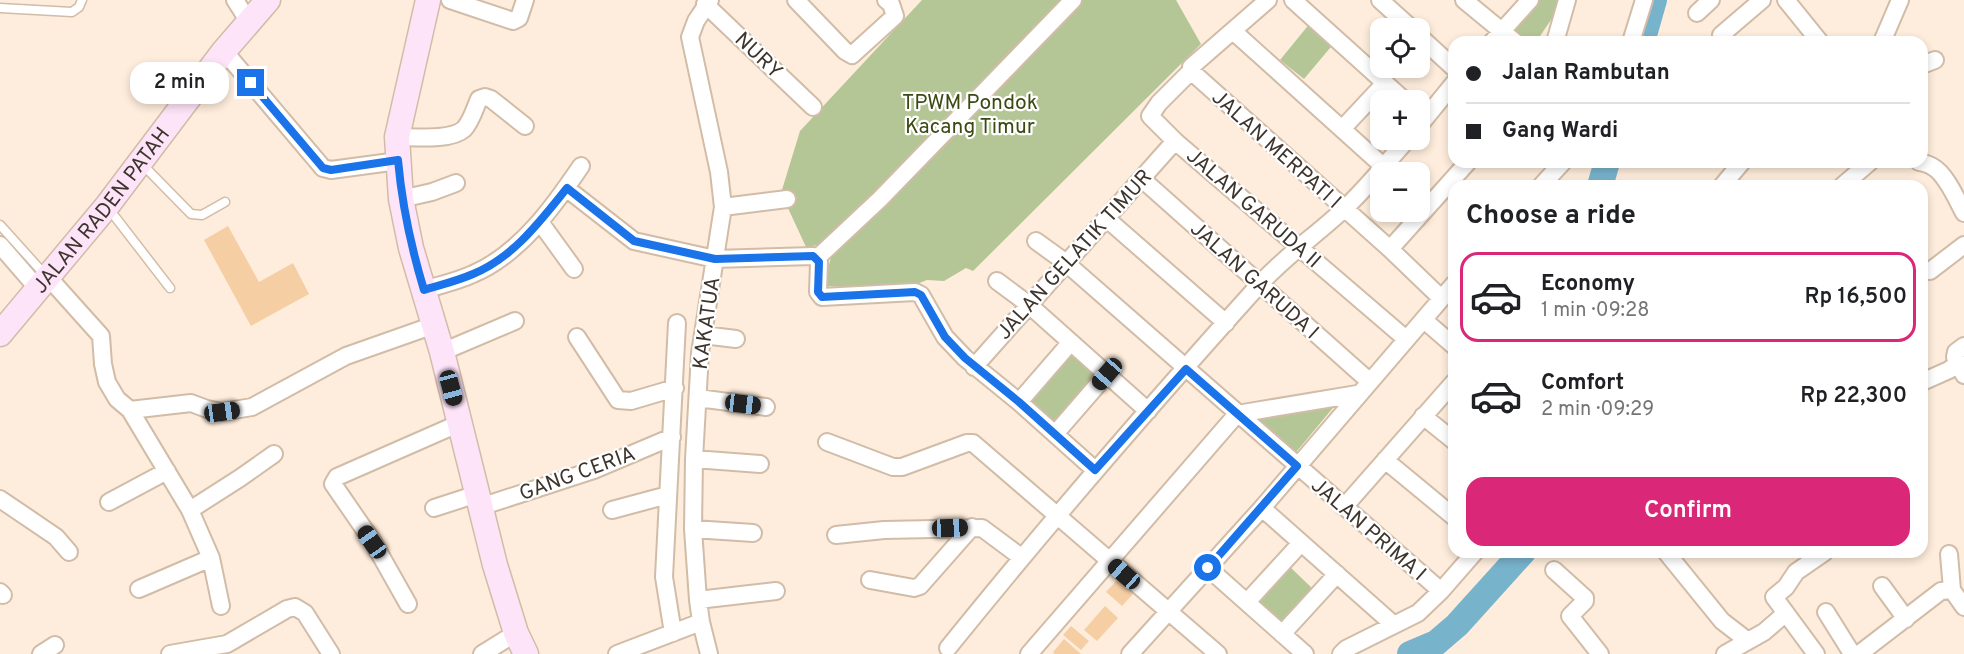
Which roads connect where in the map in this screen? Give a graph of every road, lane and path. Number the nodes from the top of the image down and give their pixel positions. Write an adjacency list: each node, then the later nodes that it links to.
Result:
1 (82, 0): 22 (lane)
2 (235, 0): 25 (street)
3 (268, 0): 25 (street, JALAN RADEN PATAH)
4 (428, 0): 48 (street)
5 (450, 0): 6 (street)
6 (525, 0)
7 (796, 0): 8 (street)
8 (886, 0)
9 (1073, 0): 82 (street)
10 (1268, 0): 26 (street)
11 (1293, 0): 39 (street)
12 (1380, 0): 24 (street)
13 (1464, 0): 28 (street)
14 (1530, 0): 29 (street)
15 (1567, 0): 30 (street)
16 (1644, 0): 31 (street)
17 (1711, 0): 23 (street)
18 (1762, 0): 27 (street)
19 (1900, 0): 33 (street)
20 (707, 2): 43 (street, NURY); 71 (street, KAKATUA)
21 (1794, 2): 32 (street)
22 (0, 8)
23 (1697, 13)
24 (1400, 18)
25 (249, 22): 35 (street, JALAN RADEN PATAH)
26 (1233, 31): 37 (street); 46 (street)
27 (1721, 35)
28 (1500, 36)
29 (1505, 36)
30 (1557, 36)
31 (1634, 36)
32 (1816, 36)
33 (1885, 36)
34 (1430, 46): 36 (street)
35 (224, 51): 42 (street, JALAN RADEN PATAH); 48 (street)
36 (1448, 63)
37 (1191, 70): 47 (street, JALAN GARUDA II); 72 (street, JALAN MERPATI I)
38 (159, 71): 42 (lane)
39 (1385, 82): 40 (street); 46 (street)
40 (1393, 90)
41 (1448, 90): 44 (street)
42 (189, 96): 50 (street, JALAN RADEN PATAH)
43 (813, 106)
44 (1430, 110)
45 (525, 126): 48 (street)
46 (1342, 129): 51 (street)
47 (1175, 141): 58 (street, JALAN GELATIK TIMUR); 80 (street, JALAN GARUDA II)
48 (398, 149): 67 (street)
49 (1398, 150): 52 (street)
50 (140, 162): 69 (lane); 70 (street, JALAN RADEN PATAH)
51 (1379, 162)
52 (1387, 162)
53 (581, 165): 66 (street)
54 (1928, 165): 65 (street)
55 (1463, 168): 60 (street)
56 (1557, 168): 61 (street)
57 (1863, 168): 62 (street)
58 (1142, 178): 74 (street, JALAN GELATIK TIMUR); 89 (street, JALAN GARUDA I)
59 (1370, 180): 72 (street)
60 (1452, 180)
61 (1546, 180)
62 (1849, 180)
63 (456, 183): 67 (street)
64 (1448, 184): 81 (street)
65 (1958, 186): 73 (street)
66 (567, 188): 75 (street); 83 (street)
67 (401, 199): 91 (street)
68 (787, 199): 71 (street)
69 (225, 202)
70 (107, 206): 88 (street, JALAN RADEN PATAH); 90 (lane)
71 (723, 207): 83 (street, KAKATUA)
72 (1343, 209): 80 (street); 81 (street, JALAN MERPATI I)
73 (1964, 213)
74 (1107, 219): 84 (street, JALAN GELATIK TIMUR); 98 (street)
75 (540, 222): 85 (street); 91 (street)
76 (0, 225): 88 (lane)
77 (1036, 241): 84 (street, JALAN PRIMA I)
78 (0, 245): 88 (street)
79 (1964, 246): 86 (street)
80 (1298, 247): 89 (street); 104 (street, JALAN GARUDA II)
81 (1390, 249): 93 (street, JALAN MERPATI I)
82 (817, 258): 83 (street); 109 (street)
83 (715, 259): 101 (street, KAKATUA)
84 (1065, 262): 94 (street, JALAN GELATIK TIMUR); 110 (street, JALAN PRIMA I)
85 (574, 269)
86 (1930, 271)
87 (997, 281): 94 (street)
88 (44, 284): 100 (street, JALAN RADEN PATAH); 121 (street)
89 (1260, 284): 98 (street); 114 (street, JALAN GARUDA I)
90 (170, 288)
91 (424, 290): 99 (street)
92 (1448, 290): 93 (street)
93 (1441, 298): 95 (street)
94 (1028, 304): 106 (street); 109 (street, JALAN GELATIK TIMUR)
95 (1424, 320): 104 (street); 105 (street)
96 (515, 321): 108 (street)
97 (678, 323): 115 (street)
98 (1226, 323): 110 (street)
99 (434, 325): 108 (street); 121 (street)
100 (0, 334)
101 (703, 335): 103 (street); 118 (street, KAKATUA)
102 (577, 337): 115 (street)
103 (736, 339)
104 (1406, 339): 114 (street)
105 (1448, 341)
106 (1071, 342): 112 (street); 119 (street)
107 (1964, 346): 111 (street)
108 (442, 352): 125 (street)
109 (974, 367): 119 (street)
110 (1186, 369): 122 (street); 123 (street, JALAN PRIMA I)
111 (1961, 369): 113 (street)
112 (1107, 374): 122 (street); 126 (street)
113 (1928, 379)
114 (1369, 381): 117 (street)
115 (675, 388): 127 (street)
116 (1448, 389): 124 (street)
117 (1357, 394): 123 (street); 134 (street)
118 (698, 398): 120 (street); 131 (street, KAKATUA)
119 (1019, 402): 126 (street)
120 (766, 406)
121 (130, 410): 136 (street)
122 (1148, 411): 135 (street)
123 (1237, 414): 134 (street, JALAN PRIMA I); 160 (street)
124 (1423, 416): 128 (street); 132 (street)
125 (460, 423): 139 (street); 172 (street)
126 (1055, 434): 135 (street)
127 (672, 436): 137 (street); 139 (street, GANG CERIA)
128 (1448, 436)
129 (827, 441): 147 (street)
130 (274, 454): 144 (street)
131 (694, 459): 133 (street); 149 (street, KAKATUA)
132 (1385, 460): 141 (street); 146 (street)
133 (760, 464)
134 (1297, 466): 141 (street, JALAN PRIMA I); 143 (street)
135 (1095, 470): 147 (street)
136 (168, 471): 140 (street); 144 (street)
137 (668, 495): 145 (street); 181 (street)
138 (0, 499): 153 (street)
139 (478, 501): 142 (street, GANG CERIA); 184 (street)
140 (109, 502)
141 (1344, 507): 169 (street, JALAN PRIMA I)
142 (434, 508)
143 (1262, 508): 152 (street); 161 (street)
144 (190, 510): 156 (street)
145 (612, 510)
146 (1448, 513)
147 (1057, 516): 155 (street); 160 (street)
148 (972, 527): 151 (street); 155 (street); 164 (street)
149 (693, 529): 150 (street); 170 (street, KAKATUA)
150 (753, 533)
151 (836, 535)
152 (1301, 543): 163 (street); 171 (street)
153 (69, 552)
154 (1949, 554): 167 (street)
155 (1021, 557): 185 (street)
156 (211, 558): 166 (street); 173 (street)
157 (1470, 558): 169 (street)
158 (1671, 558): 183 (street)
159 (1814, 558): 177 (street)
160 (1109, 561): 175 (street); 193 (street)
161 (1208, 568): 171 (street); 175 (street)
162 (1554, 570): 197 (street)
163 (1336, 574): 180 (street); 182 (street)
164 (870, 580)
165 (1882, 586): 178 (street)
166 (139, 589)
167 (1952, 590): 174 (street); 178 (street)
168 (776, 591): 170 (street)
169 (1442, 591): 180 (street)
170 (698, 600): 179 (street, KAKATUA)
171 (1246, 603): 182 (street)
172 (408, 604)
173 (221, 606)
174 (1964, 607)
175 (1168, 612): 187 (street); 194 (street)
176 (1826, 612): 200 (street)
177 (1786, 613): 183 (street); 199 (street)
178 (1906, 619): 200 (street)
179 (701, 622): 181 (street); 192 (street, KAKATUA)
180 (1394, 625): 196 (street)
181 (673, 633): 191 (street)
182 (1282, 634): 195 (street)
183 (1748, 641): 198 (street)
184 (521, 644): 190 (street)
185 (948, 648)
186 (220, 649): 188 (street); 189 (street)
187 (1209, 651)
188 (170, 654)
189 (331, 654)
190 (482, 654)
191 (617, 654)
192 (709, 654)
193 (1029, 654)
194 (1130, 654)
195 (1305, 654)
196 (1341, 654)
197 (1600, 654)
198 (1725, 654)
199 (1816, 654)
200 (1857, 654)

